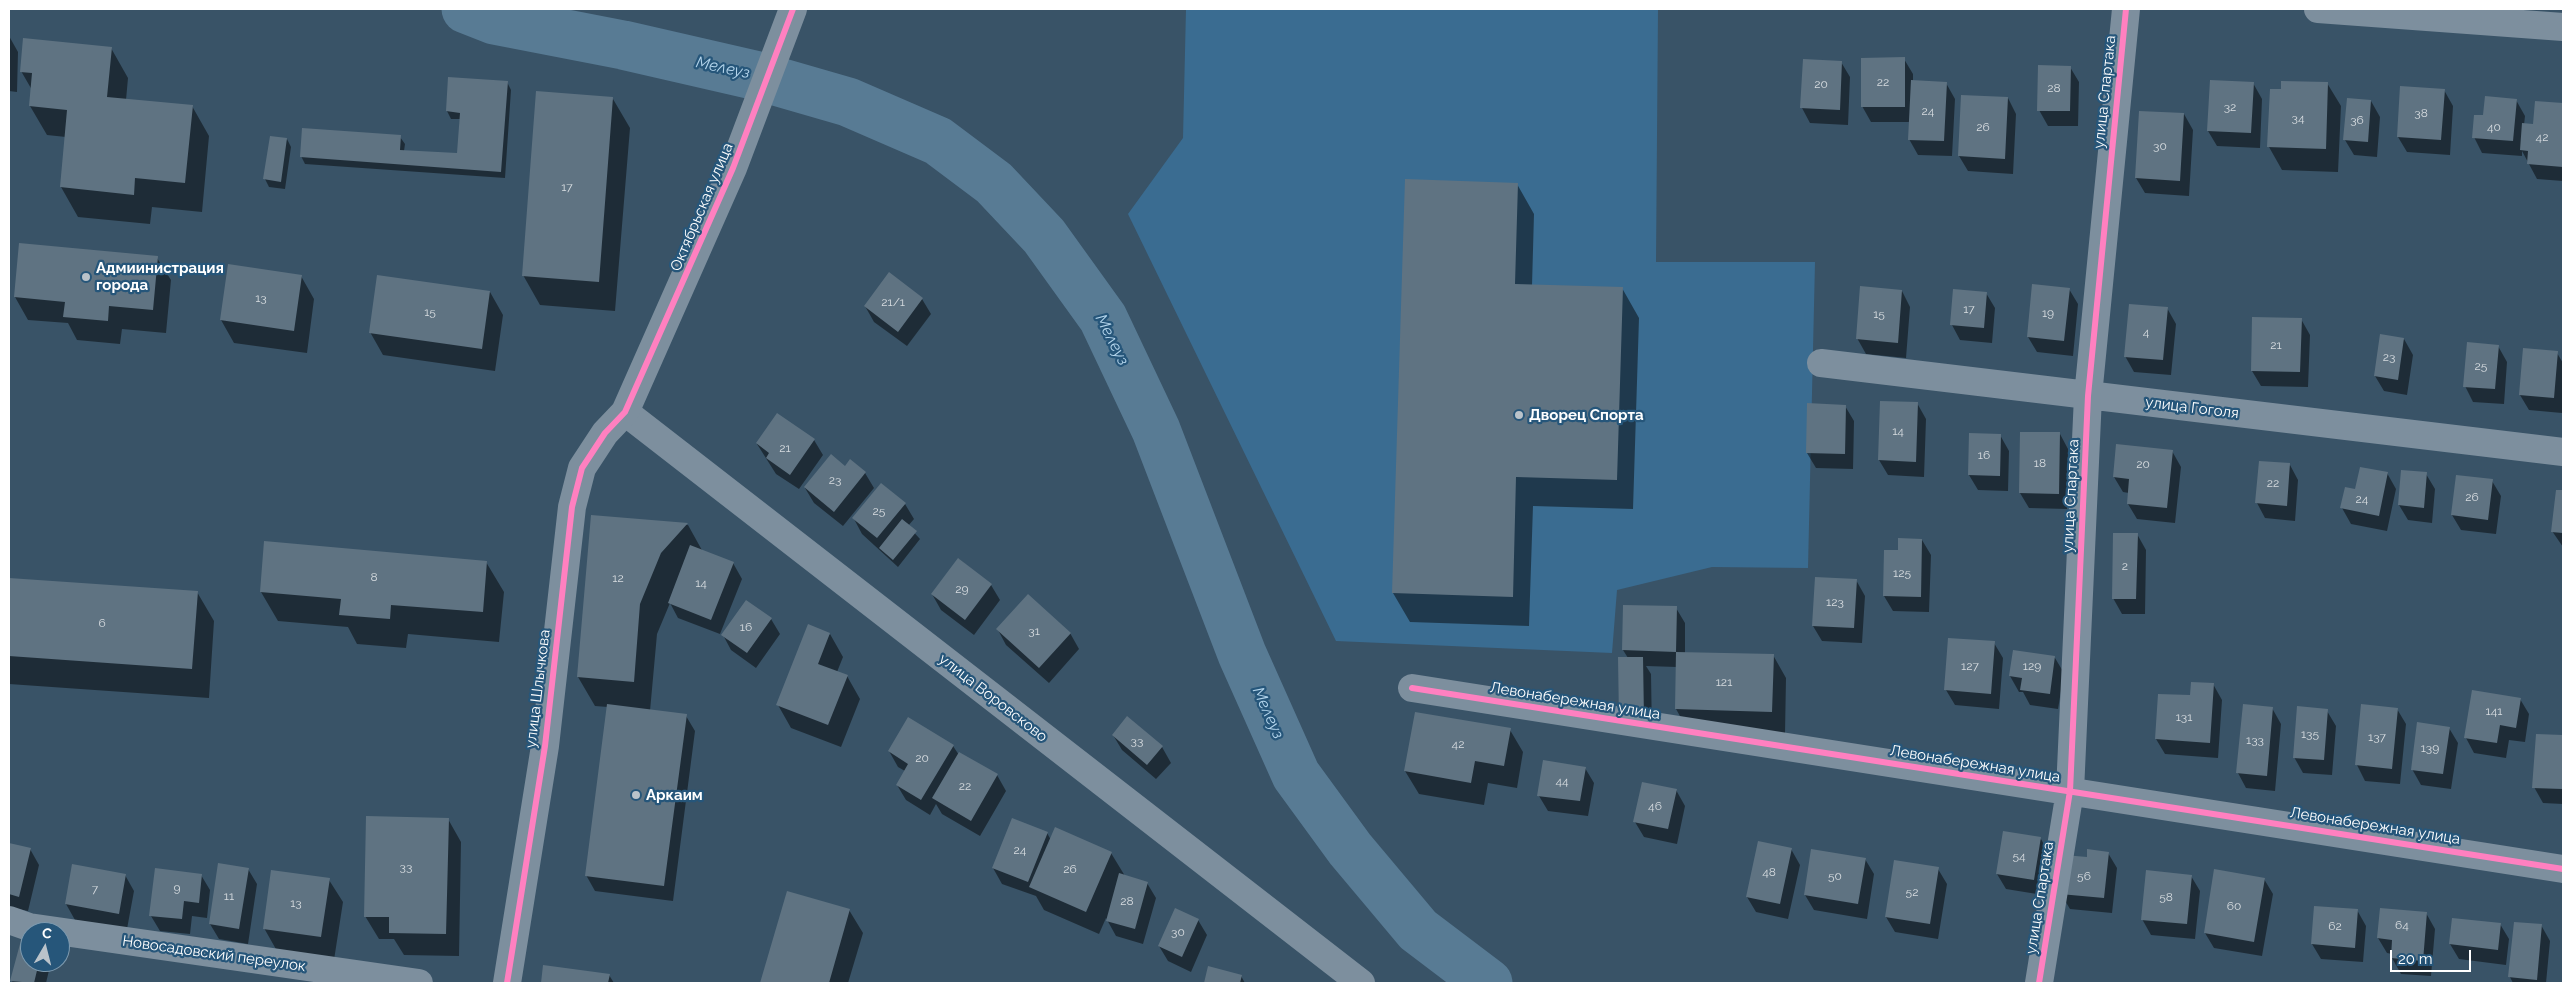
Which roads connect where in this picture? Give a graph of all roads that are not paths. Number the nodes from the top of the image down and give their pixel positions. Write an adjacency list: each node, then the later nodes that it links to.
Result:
1 (793, 9): 7 (street, Октябрьская улица)
2 (2126, 9): 6 (street, улица Спартака)
3 (2318, 9): 4 (street)
4 (2563, 27)
5 (1821, 363): 6 (street, улица Гоголя)
6 (2088, 396): 8 (street, улица Гоголя); 10 (street, улица Спартака)
7 (625, 412): 14 (street, улица Шлычкова); 15 (street, улица Воровсково)
8 (2563, 452)
9 (1412, 688): 10 (street, Левонабережная улица)
10 (2070, 791): 11 (street, Левонабережная улица); 16 (street, улица Спартака)
11 (2563, 869)
12 (9, 920): 13 (street, Новосадовский переулок)
13 (419, 983)
14 (507, 983)
15 (1361, 983)
16 (2039, 983)

